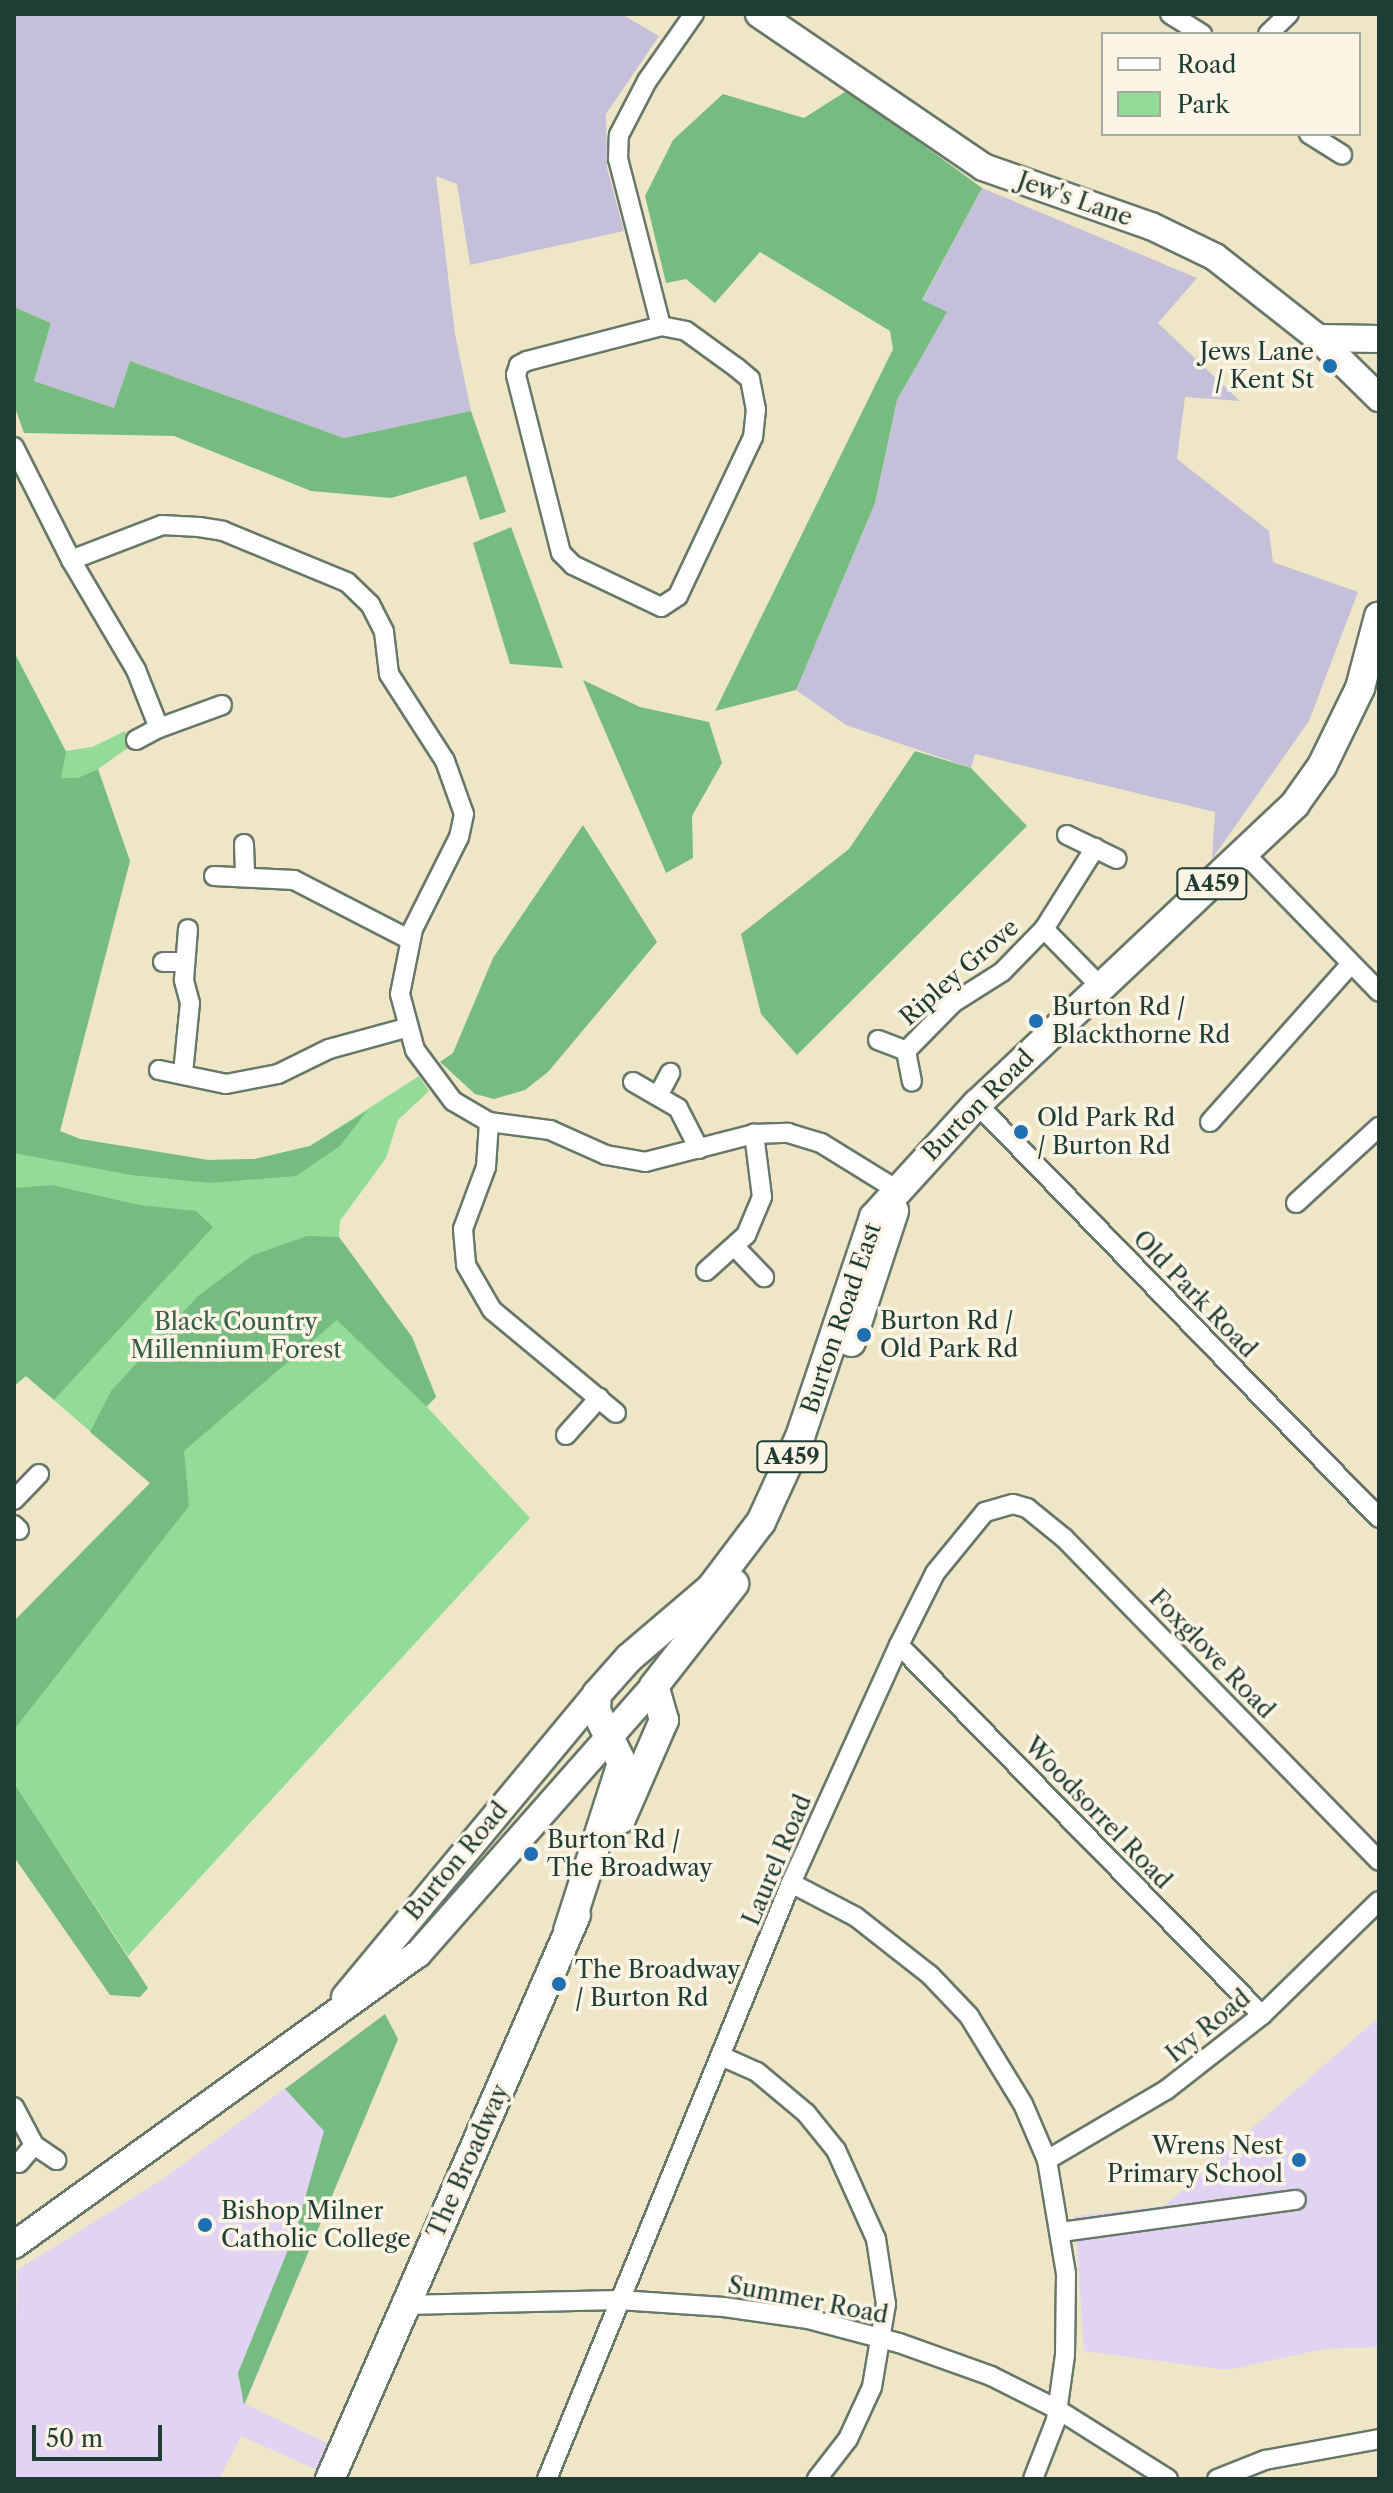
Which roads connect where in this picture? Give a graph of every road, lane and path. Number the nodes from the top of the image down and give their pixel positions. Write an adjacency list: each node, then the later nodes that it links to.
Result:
1 (694, 14): 9 (street)
2 (759, 14): 10 (main road, Jew's Lane)
3 (1170, 14): 5 (street)
4 (1289, 14): 6 (street)
5 (1199, 32)
6 (1270, 32)
7 (1312, 136): 8 (street)
8 (1342, 155)
9 (661, 326): 9 (street)
10 (1318, 338): 11 (main road); 12 (main road, Jew's Lane)
11 (1379, 339)
12 (1379, 398)
13 (14, 447): 14 (street)
14 (71, 560): 17 (street); 28 (street)
15 (1379, 616): 22 (main road, Burton Road / A459)
16 (222, 705): 17 (street)
17 (159, 728): 18 (street)
18 (136, 740)
19 (1067, 835): 21 (street)
20 (244, 844): 24 (street)
21 (1095, 848): 23 (street); 27 (street, Ripley Grove)
22 (1245, 854): 31 (street); 32 (main road, Burton Road / A459)
23 (1117, 859)
24 (245, 874): 25 (street); 28 (street)
25 (214, 876)
26 (188, 929): 30 (street)
27 (1044, 929): 32 (street, Ripley Grove); 36 (street, Ripley Grove)
28 (410, 940): 34 (street)
29 (163, 962): 30 (street)
30 (184, 962): 38 (street)
31 (1351, 964): 33 (street); 45 (street)
32 (1100, 986): 43 (main road, Burton Road / A459)
33 (1379, 992)
34 (406, 1028): 38 (street); 44 (street)
35 (878, 1040): 36 (street, Ripley Grove)
36 (906, 1051): 40 (street, Ripley Grove)
37 (159, 1070): 38 (street)
38 (183, 1073)
39 (670, 1073): 42 (street)
40 (912, 1081)
41 (633, 1082): 42 (street)
42 (659, 1094): 48 (street)
43 (977, 1104): 49 (main road, Burton Road / A459); 60 (street, Old Park Road)
44 (489, 1122): 48 (street); 54 (street)
45 (1210, 1122)
46 (1379, 1127): 50 (street)
47 (754, 1134): 48 (street); 49 (street); 51 (street)
48 (699, 1149)
49 (897, 1190): 62 (main road, Burton Road East / A459); 63 (main road, Burton Road East / A459)
50 (1296, 1203)
51 (735, 1247): 52 (street); 53 (street)
52 (706, 1271)
53 (764, 1277)
54 (599, 1398): 55 (street); 56 (street)
55 (616, 1413)
56 (566, 1435)
57 (39, 1474): 58 (street)
58 (14, 1500)
59 (998, 1507): 61 (street, Laurel Road); 67 (street, Foxglove Road)
60 (1379, 1518)
61 (899, 1645): 68 (street, Laurel Road); 71 (street, Woodsorrel Road)
62 (605, 1686): 63 (main road); 64 (main road, The Broadway); 66 (main road, Burton Road)
63 (654, 1686): 64 (main road, Burton Road); 70 (main road, The Broadway)
64 (610, 1734): 65 (main road, Burton Road); 70 (main road, The Broadway)
65 (576, 1774): 66 (main road); 72 (main road, Burton Road)
66 (481, 1828): 72 (main road, Burton Road)
67 (1379, 1861)
68 (791, 1883): 73 (street, Laurel Road); 77 (street)
69 (1379, 1901): 71 (street, Ivy Road)
70 (568, 1931): 83 (main road, The Broadway)
71 (1262, 2015): 77 (street, Ivy Road)
72 (318, 2031): 81 (main road, Burton Road)
73 (721, 2056): 82 (street, Laurel Road); 84 (street)
74 (14, 2107): 75 (street)
75 (34, 2145): 76 (street); 78 (street)
76 (56, 2160)
77 (1047, 2160): 80 (street)
78 (19, 2163)
79 (1296, 2200): 80 (street)
80 (1061, 2232): 85 (street)
81 (14, 2245)
82 (619, 2300): 83 (street, Summer Road); 84 (street, Summer Road); 88 (street, Laurel Road)
83 (404, 2305): 87 (main road, The Broadway)
84 (882, 2338): 85 (street, Summer Road); 89 (street)
85 (1057, 2409): 90 (street); 91 (street, Summer Road)
86 (1379, 2439): 92 (street)
87 (330, 2479)
88 (547, 2479)
89 (817, 2479)
90 (1033, 2479)
91 (1168, 2479)
92 (1217, 2479)

